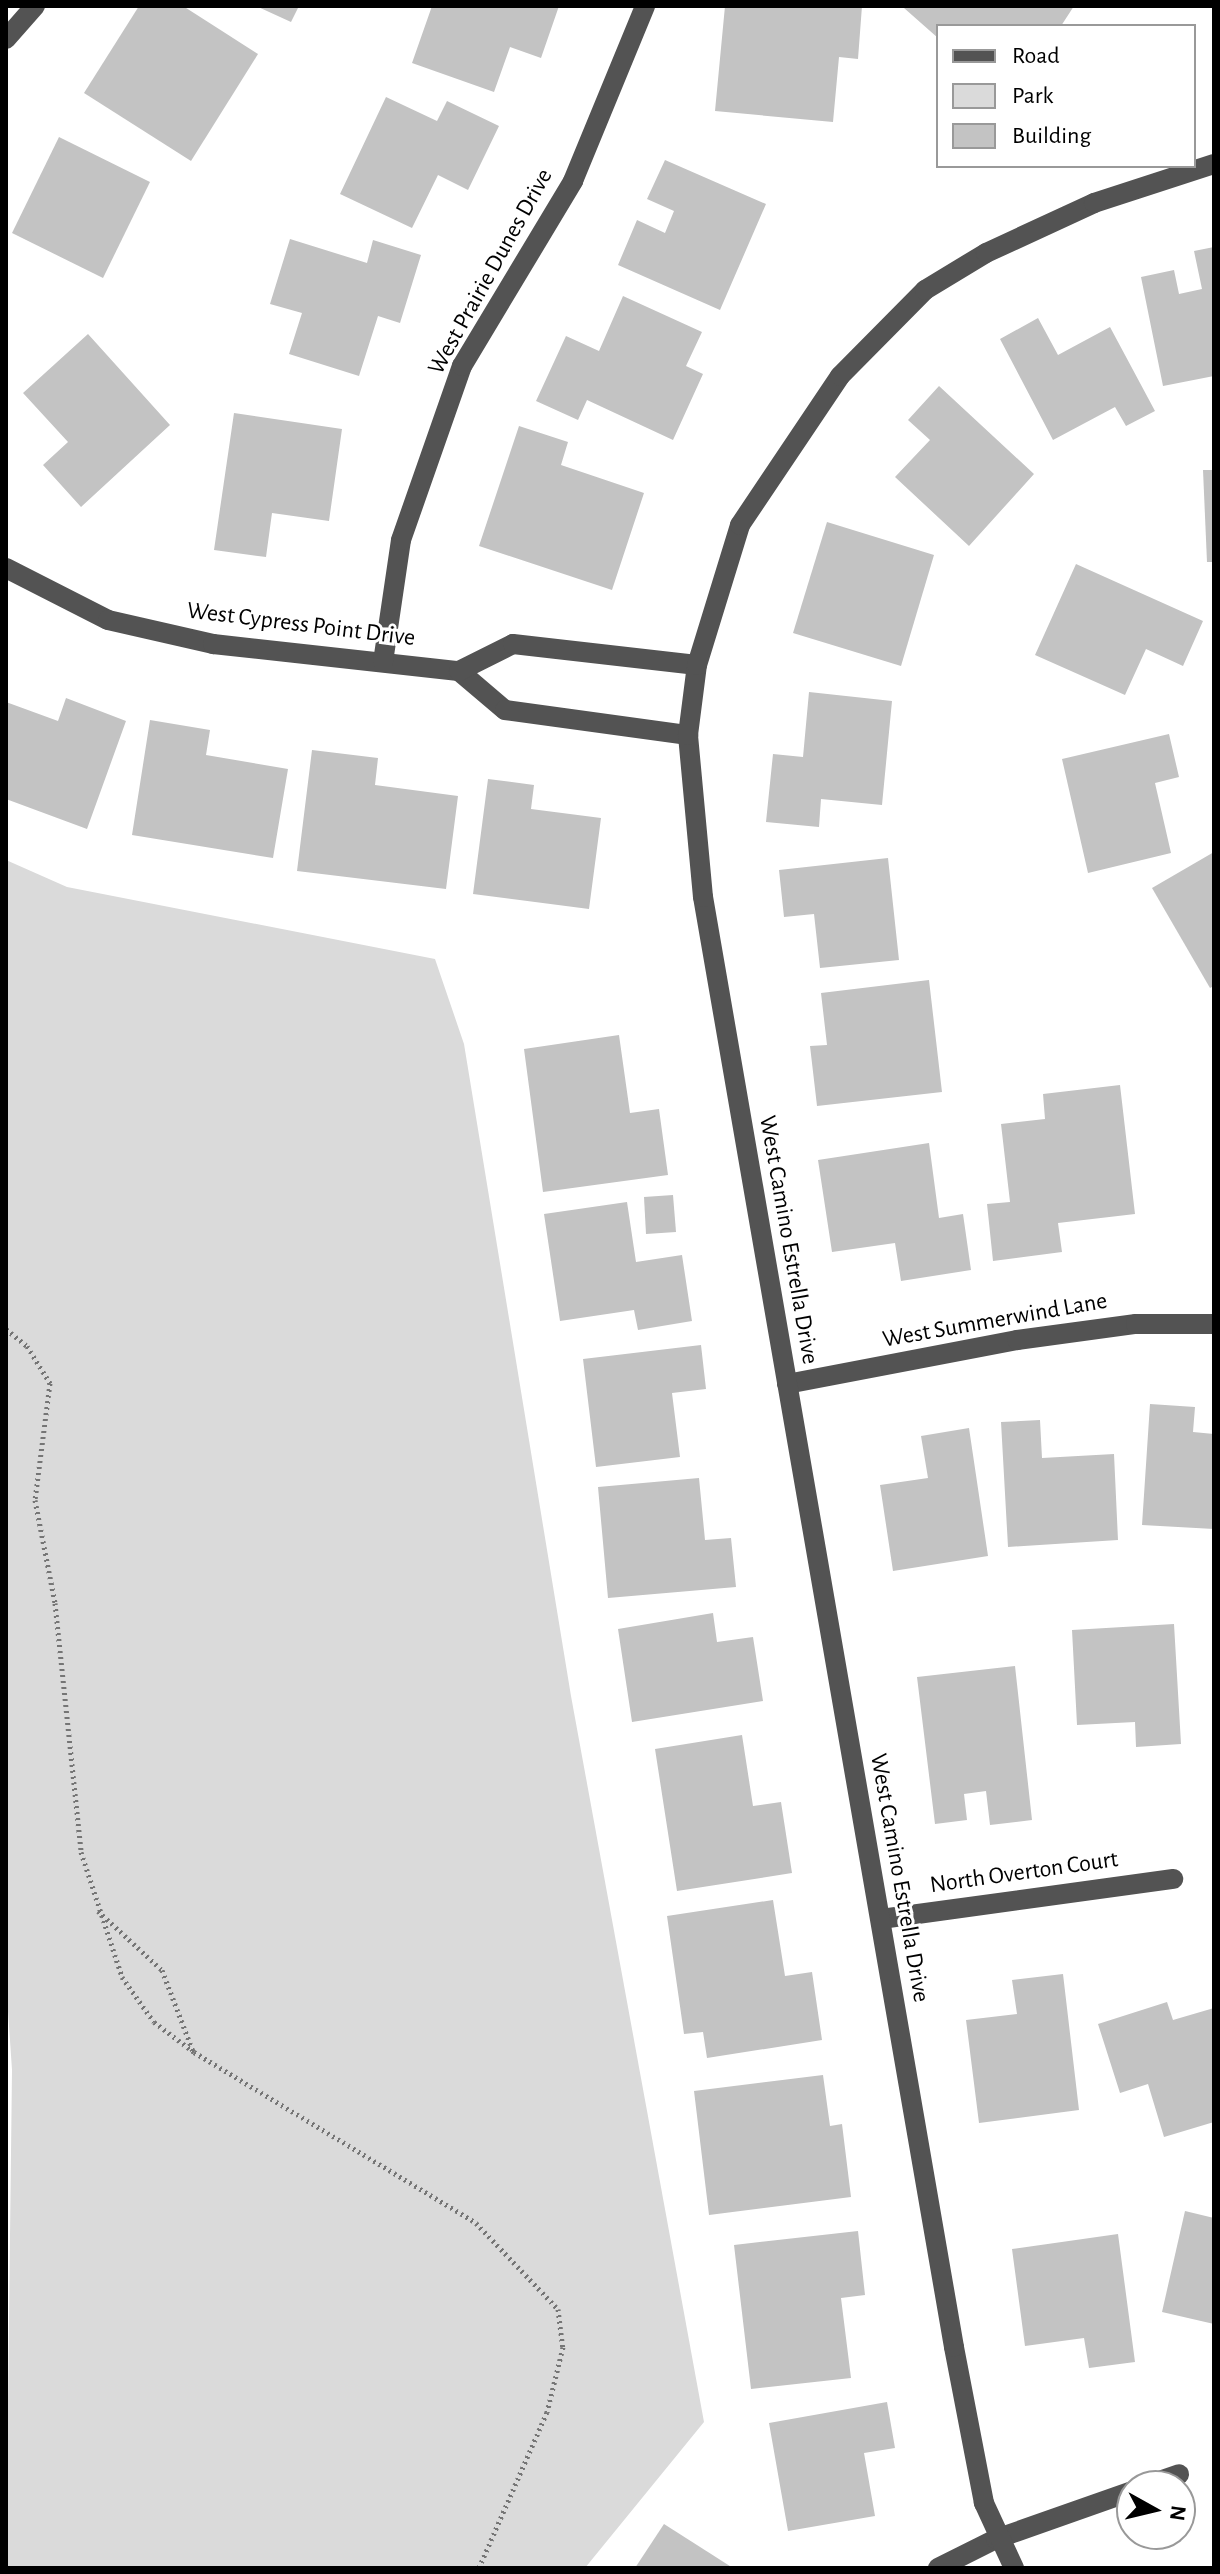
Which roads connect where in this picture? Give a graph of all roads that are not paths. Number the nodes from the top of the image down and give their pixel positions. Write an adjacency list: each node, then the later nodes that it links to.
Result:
1 (35, 6): 3 (street)
2 (645, 6): 6 (street, West Prairie Dunes Drive)
3 (6, 39)
4 (1214, 164): 7 (street, West Camino Estrella Drive)
5 (6, 568): 6 (street, West Cypress Point Drive)
6 (383, 662): 8 (street, West Cypress Point Drive)
7 (697, 665): 8 (street); 9 (street, West Camino Estrella Drive)
8 (459, 671): 9 (street)
9 (688, 735): 11 (street, West Camino Estrella Drive)
10 (1214, 1324): 11 (street, West Summerwind Lane)
11 (787, 1384): 13 (street, West Camino Estrella Drive)
12 (1173, 1879): 13 (street, North Overton Court)
13 (881, 1919): 15 (street, West Camino Estrella Drive)
14 (1116, 2497): 15 (street)
15 (996, 2539): 16 (street); 17 (street, West Camino Estrella Drive)
16 (938, 2568)
17 (1014, 2568)

